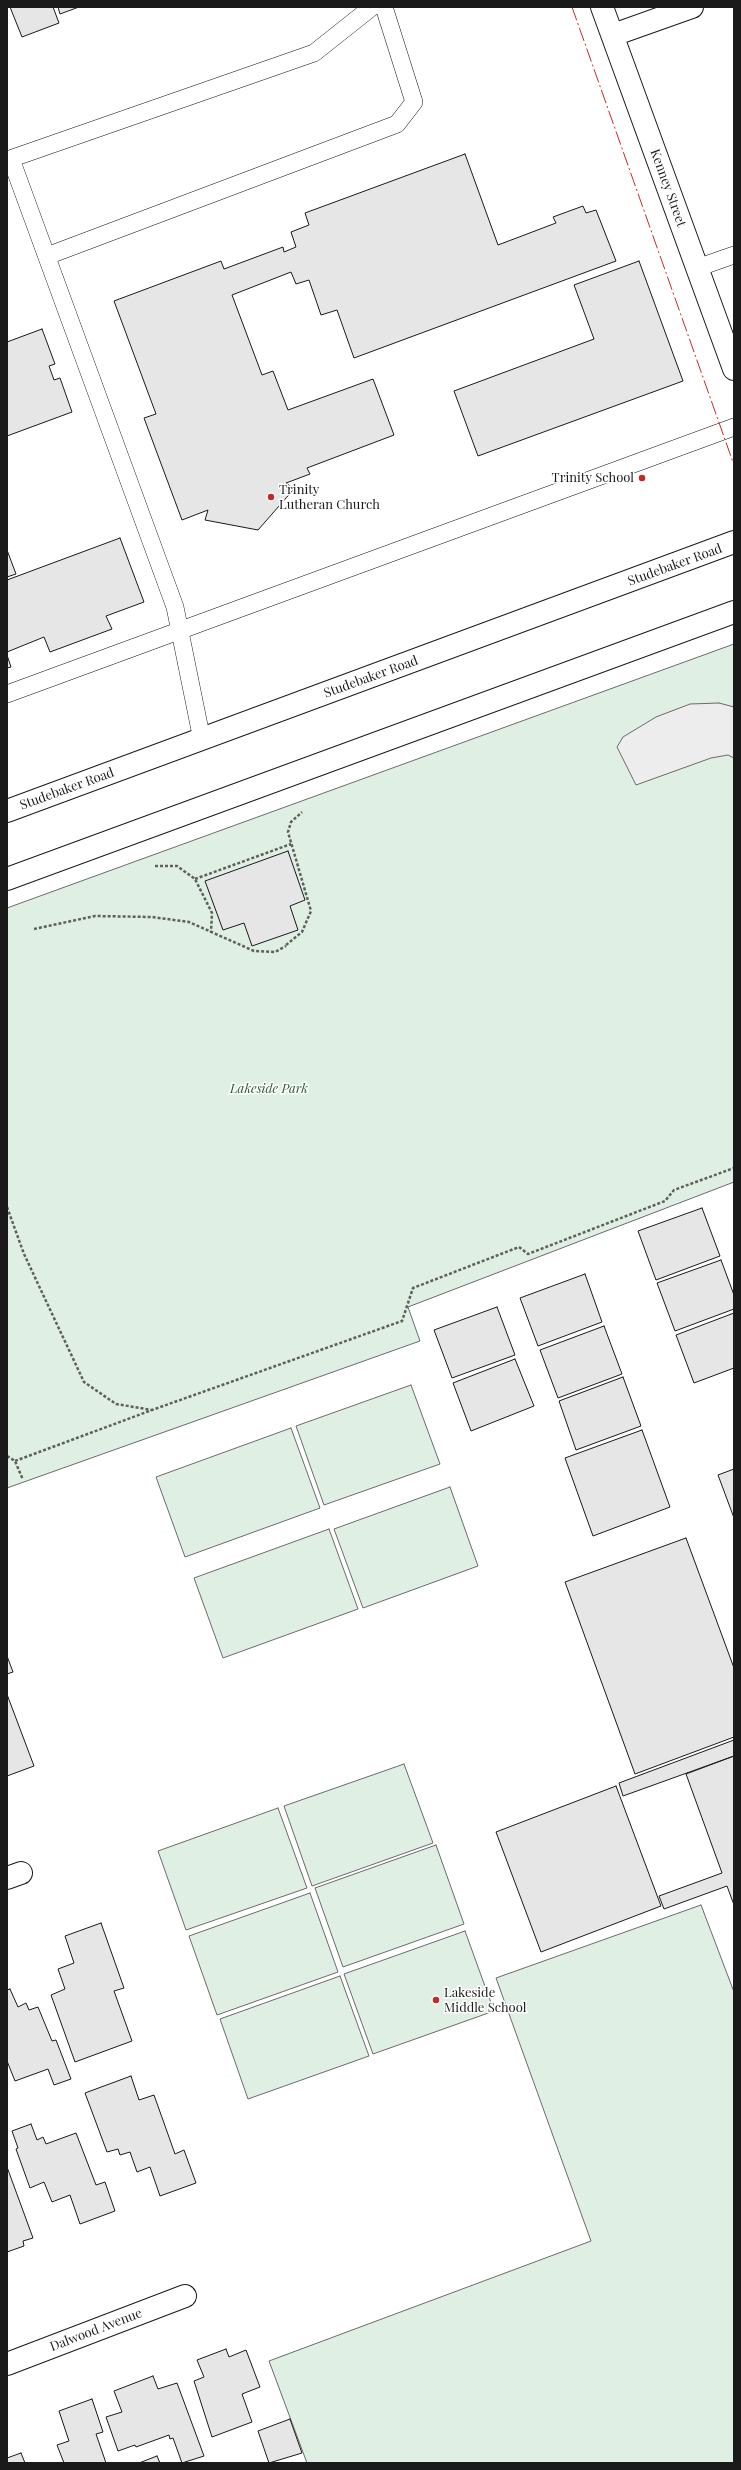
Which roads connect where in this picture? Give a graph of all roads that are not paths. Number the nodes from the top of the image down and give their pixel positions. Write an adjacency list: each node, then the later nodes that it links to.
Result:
1 (372, 7): 6 (lane)
2 (384, 7): 8 (lane)
3 (602, 7): 5 (main road, Kenney Street)
4 (692, 7): 5 (main road)
5 (613, 35): 9 (main road, Kenney Street)
6 (9, 159): 8 (lane)
7 (734, 255): 9 (lane)
8 (47, 256): 14 (lane)
9 (697, 268): 10 (main road, Kenney Street)
10 (734, 369)
11 (734, 427): 14 (lane)
12 (734, 542): 16 (main road, Studebaker Road)
13 (734, 612): 18 (main road)
14 (180, 629): 15 (lane); 16 (lane)
15 (7, 694)
16 (202, 740): 17 (main road, Studebaker Road)
17 (7, 810)
18 (7, 879)
19 (185, 2296): 20 (main road, Dalwood Avenue)
20 (7, 2364)

